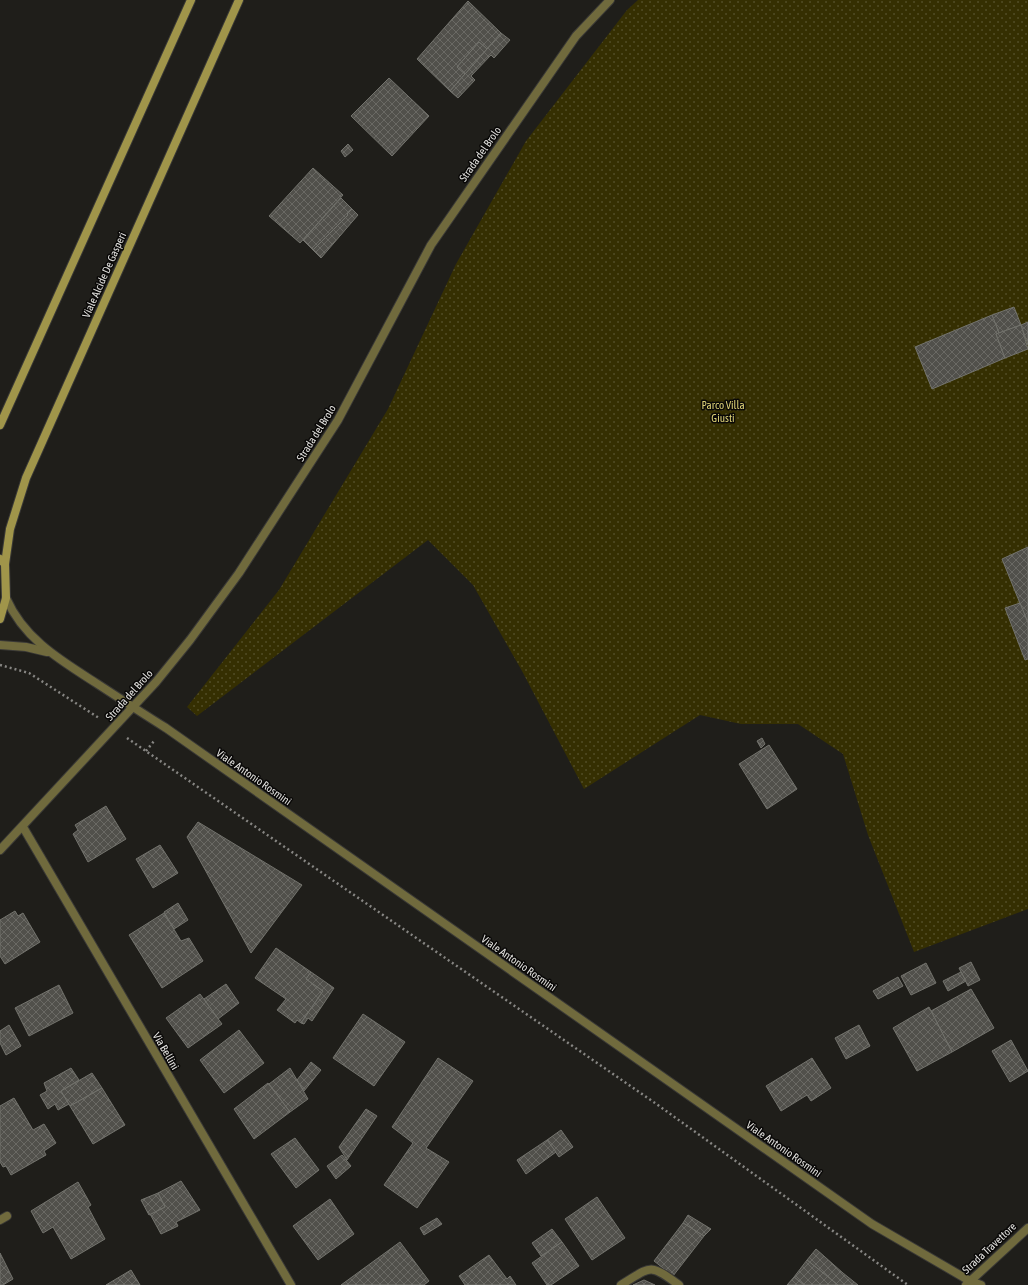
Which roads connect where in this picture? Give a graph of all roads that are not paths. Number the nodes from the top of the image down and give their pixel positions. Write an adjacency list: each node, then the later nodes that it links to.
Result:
1 (191, 0): 4 (main road)
2 (238, 0): 6 (main road, Viale Alcide De Gasperi)
3 (610, 0): 11 (street, Strada del Brolo)
4 (3, 415): 5 (main road)
5 (0, 425)
6 (3, 562): 7 (main road, Viale Alcide De Gasperi)
7 (6, 598): 8 (main road, Viale Alcide De Gasperi); 10 (street, Viale Antonio Rosmini)
8 (0, 619)
9 (0, 645): 10 (street, Viale Antonio Rosmini)
10 (48, 652): 11 (street, Viale Antonio Rosmini)
11 (133, 707): 12 (street, Strada del Brolo); 15 (street, Viale Antonio Rosmini)
12 (23, 827): 13 (street, Strada del Brolo); 16 (street, Via Bellini)
13 (0, 850)
14 (1028, 1228): 15 (street, Strada Travettore)
15 (968, 1283): 19 (street, Viale Antonio Rosmini)
16 (291, 1285)
17 (621, 1285): 18 (street)
18 (679, 1285)
19 (982, 1285)

